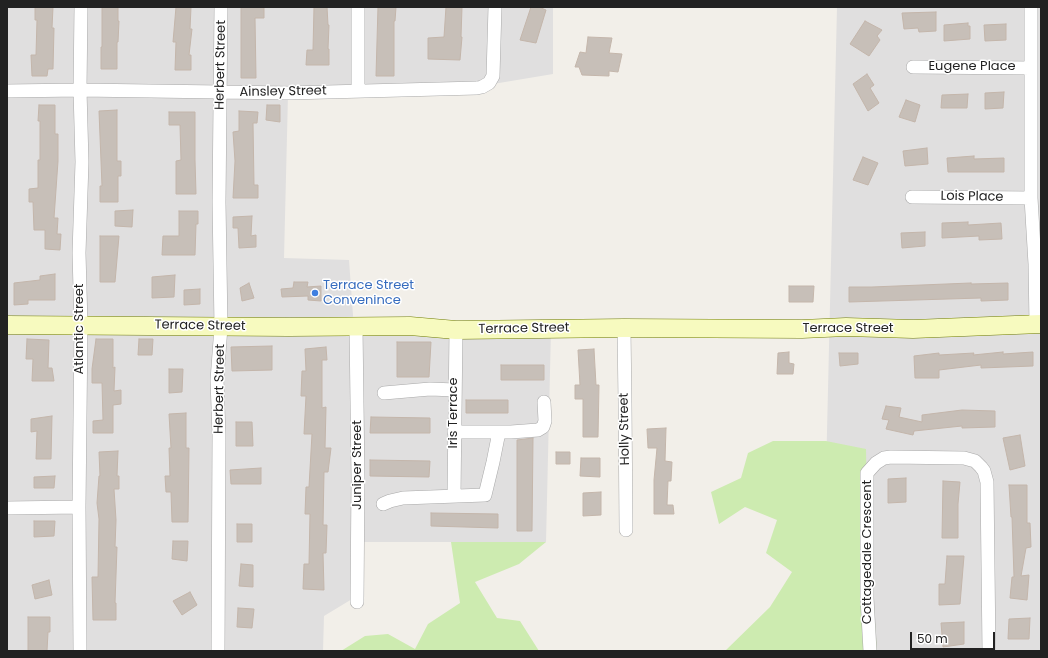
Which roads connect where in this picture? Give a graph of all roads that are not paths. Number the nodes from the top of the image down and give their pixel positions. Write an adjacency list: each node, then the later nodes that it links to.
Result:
1 (81, 7): 8 (street, Atlantic Street)
2 (221, 7): 11 (street, Herbert Street)
3 (358, 7): 10 (street)
4 (495, 7): 10 (street, Ainsley Street)
5 (1031, 7): 7 (street)
6 (913, 67): 7 (street, Eugene Place)
7 (1031, 68): 13 (street)
8 (80, 90): 9 (street, Ainsley Street); 11 (street, Ainsley Street); 16 (street, Atlantic Street)
9 (7, 91)
10 (358, 91): 11 (street, Ainsley Street)
11 (221, 93): 17 (street, Herbert Street)
12 (912, 197): 13 (street, Lois Place)
13 (1031, 198): 14 (street)
14 (1039, 324): 19 (street, Terrace Street)
15 (7, 325): 16 (street, Terrace Street)
16 (82, 325): 17 (street, Terrace Street); 28 (street, Atlantic Street)
17 (221, 327): 18 (street, Terrace Street); 33 (street, Herbert Street)
18 (356, 327): 20 (street, Terrace Street); 31 (street, Juniper Street)
19 (624, 328): 20 (street, Terrace Street); 30 (street, Holly Street)
20 (456, 330): 21 (street, Iris Terrace)
21 (455, 390): 22 (street); 24 (street, Iris Terrace)
22 (384, 393)
23 (544, 402): 25 (street)
24 (454, 432): 25 (street); 26 (street, Iris Terrace)
25 (499, 432): 26 (street)
26 (454, 496): 27 (street)
27 (383, 504)
28 (78, 507): 29 (street); 32 (street, Atlantic Street)
29 (7, 508)
30 (626, 530)
31 (357, 602)
32 (80, 651)
33 (218, 651)
34 (870, 651): 35 (street, Cottagedale Crescent)
35 (989, 651)

